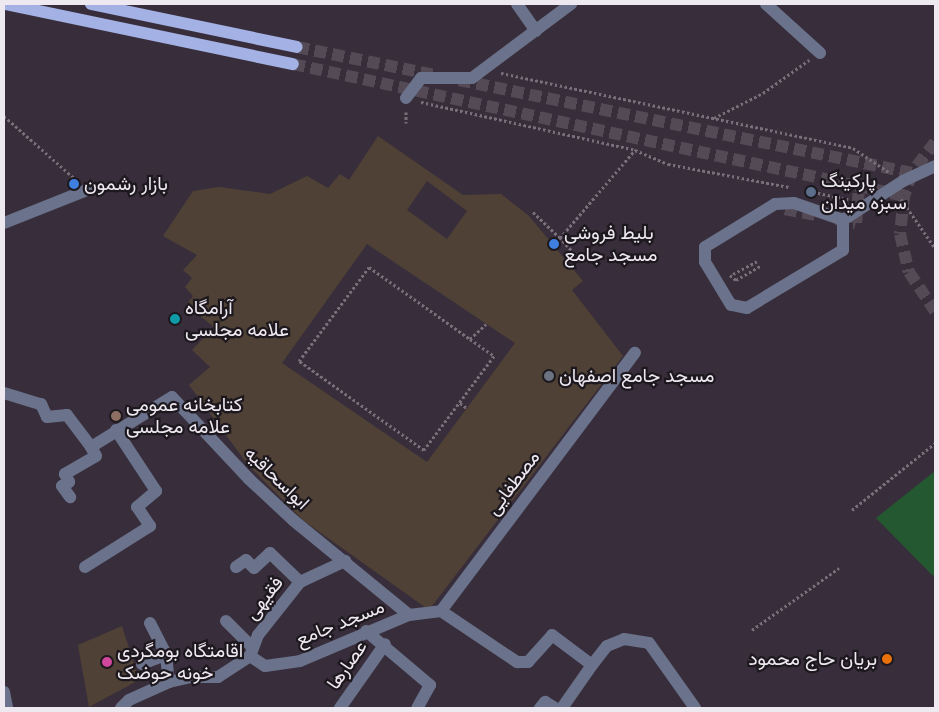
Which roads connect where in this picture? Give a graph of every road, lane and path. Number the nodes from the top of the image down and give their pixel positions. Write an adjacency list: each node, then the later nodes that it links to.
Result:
1 (5, 4): 9 (main road)
2 (91, 4): 7 (main road)
3 (517, 4): 6 (street)
4 (571, 4): 6 (street)
5 (766, 4): 8 (street)
6 (536, 31): 10 (street)
7 (297, 47)
8 (820, 53): 13 (path)
9 (293, 64)
10 (485, 70): 11 (street); 13 (path)
11 (406, 98): 14 (path)
12 (4, 116): 18 (path)
13 (713, 118): 16 (path)
14 (635, 150): 17 (path); 24 (path)
15 (935, 166): 16 (street)
16 (898, 184): 20 (street); 26 (path)
17 (793, 188)
18 (87, 190): 23 (street)
19 (803, 190): 20 (path)
20 (870, 203): 22 (street)
21 (533, 212): 24 (path)
22 (843, 220): 22 (street)
23 (4, 223)
24 (560, 238): 25 (path); 28 (path)
25 (554, 244)
26 (935, 248)
27 (757, 261): 30 (path)
28 (581, 262)
29 (760, 266): 31 (path)
30 (732, 274)
31 (736, 280)
32 (486, 324): 33 (path)
33 (470, 339): 36 (path); 36 (path)
34 (636, 353): 48 (street, مصطفایی)
35 (4, 393): 40 (street)
36 (460, 403): 37 (path)
37 (467, 408)
38 (116, 430): 40 (street, ابواسحاقیه); 43 (street, ابواسحاقیه); 44 (street)
39 (935, 443): 42 (path)
40 (91, 447): 41 (street)
41 (70, 497)
42 (852, 510)
43 (345, 561): 47 (street, فقیهی); 49 (street, ابواسحاقیه)
44 (85, 567)
45 (236, 567): 47 (street)
46 (839, 568): 52 (path)
47 (300, 582): 55 (street, فقیهی)
48 (441, 611): 49 (street); 58 (street)
49 (409, 615): 53 (street, مسجد جامع)
50 (226, 621): 55 (street)
51 (150, 623): 56 (street)
52 (752, 630)
53 (366, 632): 54 (street); 55 (street, مسجد جامع)
54 (385, 644): 63 (street, عصارها); 64 (street)
55 (251, 652): 59 (street)
56 (166, 655): 57 (street); 59 (street)
57 (142, 664)
58 (592, 665): 68 (street); 69 (street)
59 (169, 682): 62 (street)
60 (4, 692): 61 (street)
61 (7, 708)
62 (121, 708)
63 (340, 708)
64 (417, 708)
65 (531, 708): 66 (street)
66 (539, 708): 67 (street)
67 (555, 708)
68 (562, 708)
69 (695, 708)

